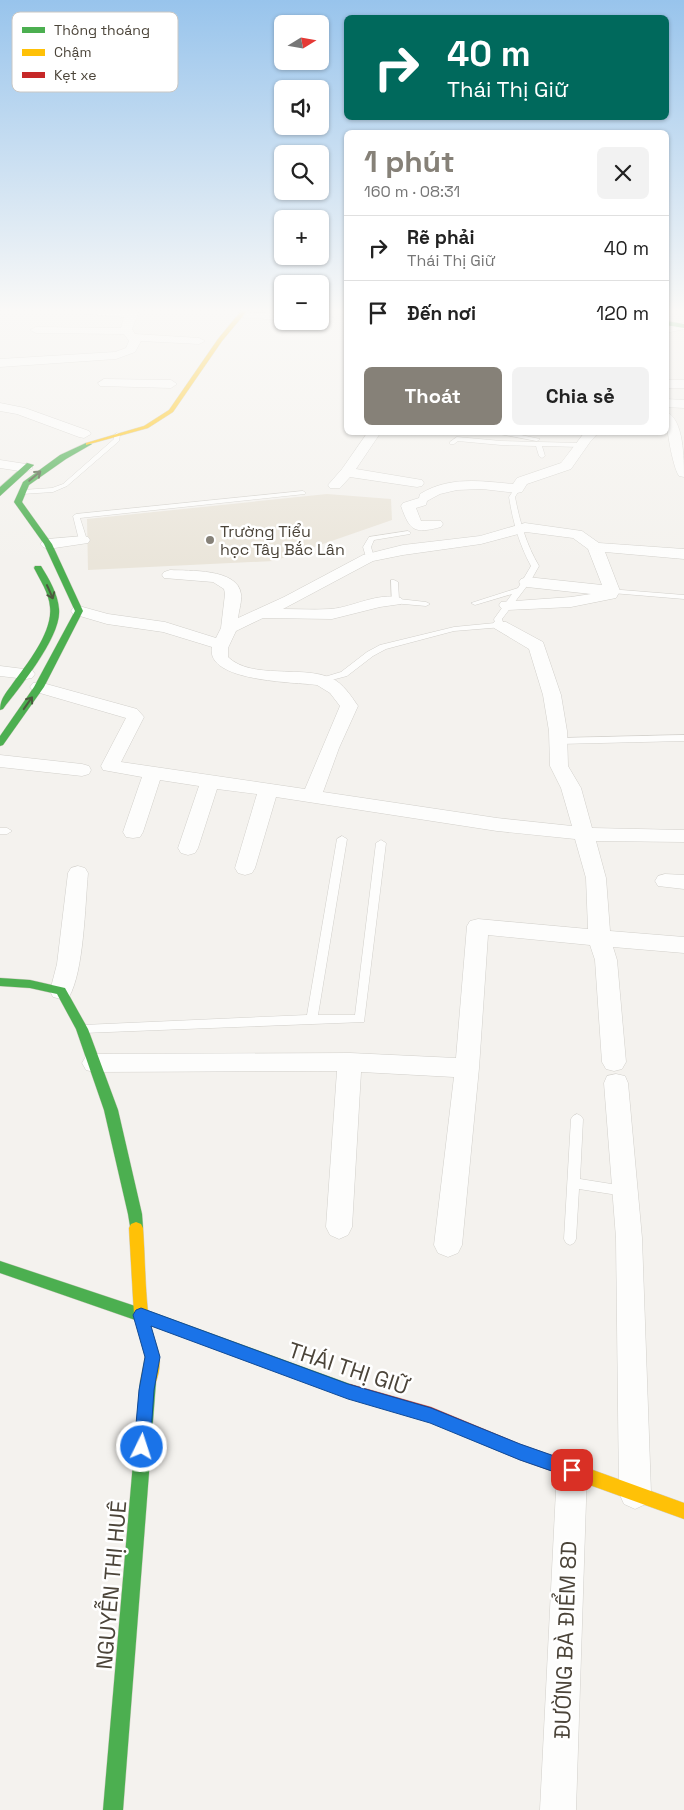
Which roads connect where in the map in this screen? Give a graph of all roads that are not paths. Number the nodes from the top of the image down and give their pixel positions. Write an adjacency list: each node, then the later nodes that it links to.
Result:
1 (163, 395): 3 (street)
2 (182, 395): 10 (street)
3 (161, 398)
4 (669, 403): 5 (street)
5 (684, 404)
6 (0, 408): 9 (street)
7 (136, 418): 9 (street)
8 (669, 421): 19 (street)
9 (84, 434): 21 (street)
10 (117, 435): 28 (street, one-way to 10); 28 (lane)
11 (373, 435): 22 (street)
12 (510, 435): 15 (lane)
13 (590, 435): 17 (street)
14 (452, 443): 16 (lane)
15 (562, 444): 16 (lane); 17 (lane)
16 (539, 445): 18 (lane)
17 (580, 445): 26 (street)
18 (542, 456)
19 (681, 456): 23 (street)
20 (0, 464): 21 (street)
21 (26, 468): 27 (street)
22 (347, 472): 24 (street); 25 (street)
23 (684, 473)
24 (417, 483)
25 (335, 485)
26 (517, 489): 30 (street); 31 (lane)
27 (1, 491)
28 (22, 492): 35 (street)
29 (303, 493): 33 (lane)
30 (436, 524)
31 (518, 529): 34 (street); 37 (street); 40 (lane)
32 (408, 533): 37 (lane)
33 (82, 540): 35 (street)
34 (595, 547): 36 (street); 41 (street)
35 (40, 549): 47 (street); 53 (street, one-way to 53)
36 (684, 554)
37 (370, 557): 48 (street)
38 (170, 575): 50 (street)
39 (394, 582): 43 (lane)
40 (524, 586): 41 (street); 44 (lane); 46 (lane)
41 (612, 591): 42 (lane); 46 (street)
42 (684, 597)
43 (395, 601): 45 (lane); 48 (street)
44 (475, 603)
45 (426, 604)
46 (507, 605): 49 (lane)
47 (79, 611): 51 (street); 55 (street)
48 (259, 614): 50 (street)
49 (500, 624): 54 (lane); 58 (street)
50 (229, 628): 51 (street)
51 (221, 645): 54 (street)
52 (0, 671): 53 (street)
53 (26, 674): 56 (street)
54 (324, 680): 65 (street)
55 (39, 688): 59 (street, one-way to 55); 62 (street)
56 (0, 707)
57 (684, 738): 58 (lane)
58 (559, 741): 67 (street)
59 (0, 743)
60 (0, 761): 61 (street)
61 (82, 770)
62 (153, 773): 63 (street); 66 (street)
63 (210, 782): 64 (street); 71 (street)
64 (268, 790): 65 (street); 72 (street)
65 (312, 796): 67 (street)
66 (133, 832)
67 (584, 834): 68 (street); 74 (street)
68 (684, 836)
69 (342, 839): 78 (lane)
70 (381, 843): 78 (lane)
71 (188, 848)
72 (245, 868)
73 (78, 873): 77 (street)
74 (599, 938): 75 (street); 82 (street); 85 (street)
75 (684, 945)
76 (0, 982): 77 (street)
77 (61, 991): 79 (street, NGUYỄN THỊ HUÊ)
78 (312, 1019): 79 (lane)
79 (82, 1029): 81 (street, NGUYỄN THỊ HUÊ)
80 (350, 1062): 81 (street); 82 (street); 86 (street)
81 (94, 1063): 90 (street, NGUYỄN THỊ HUÊ)
82 (467, 1068): 88 (street)
83 (576, 1119): 84 (lane)
84 (573, 1183): 85 (lane); 87 (lane)
85 (625, 1191): 92 (street)
86 (339, 1227)
87 (570, 1239)
88 (448, 1245)
89 (0, 1268): 90 (street, THÁI THỊ GIỮ)
90 (141, 1315): 91 (street, THÁI THỊ GIỮ); 94 (street, NGUYỄN THỊ HUÊ)
91 (572, 1470): 92 (street, THÁI THỊ GIỮ); 95 (street, ĐƯỜNG BÀ ĐIỂM 8D)
92 (635, 1493): 93 (street, THÁI THỊ GIỮ)
93 (684, 1511)
94 (113, 1810)
95 (558, 1810)

